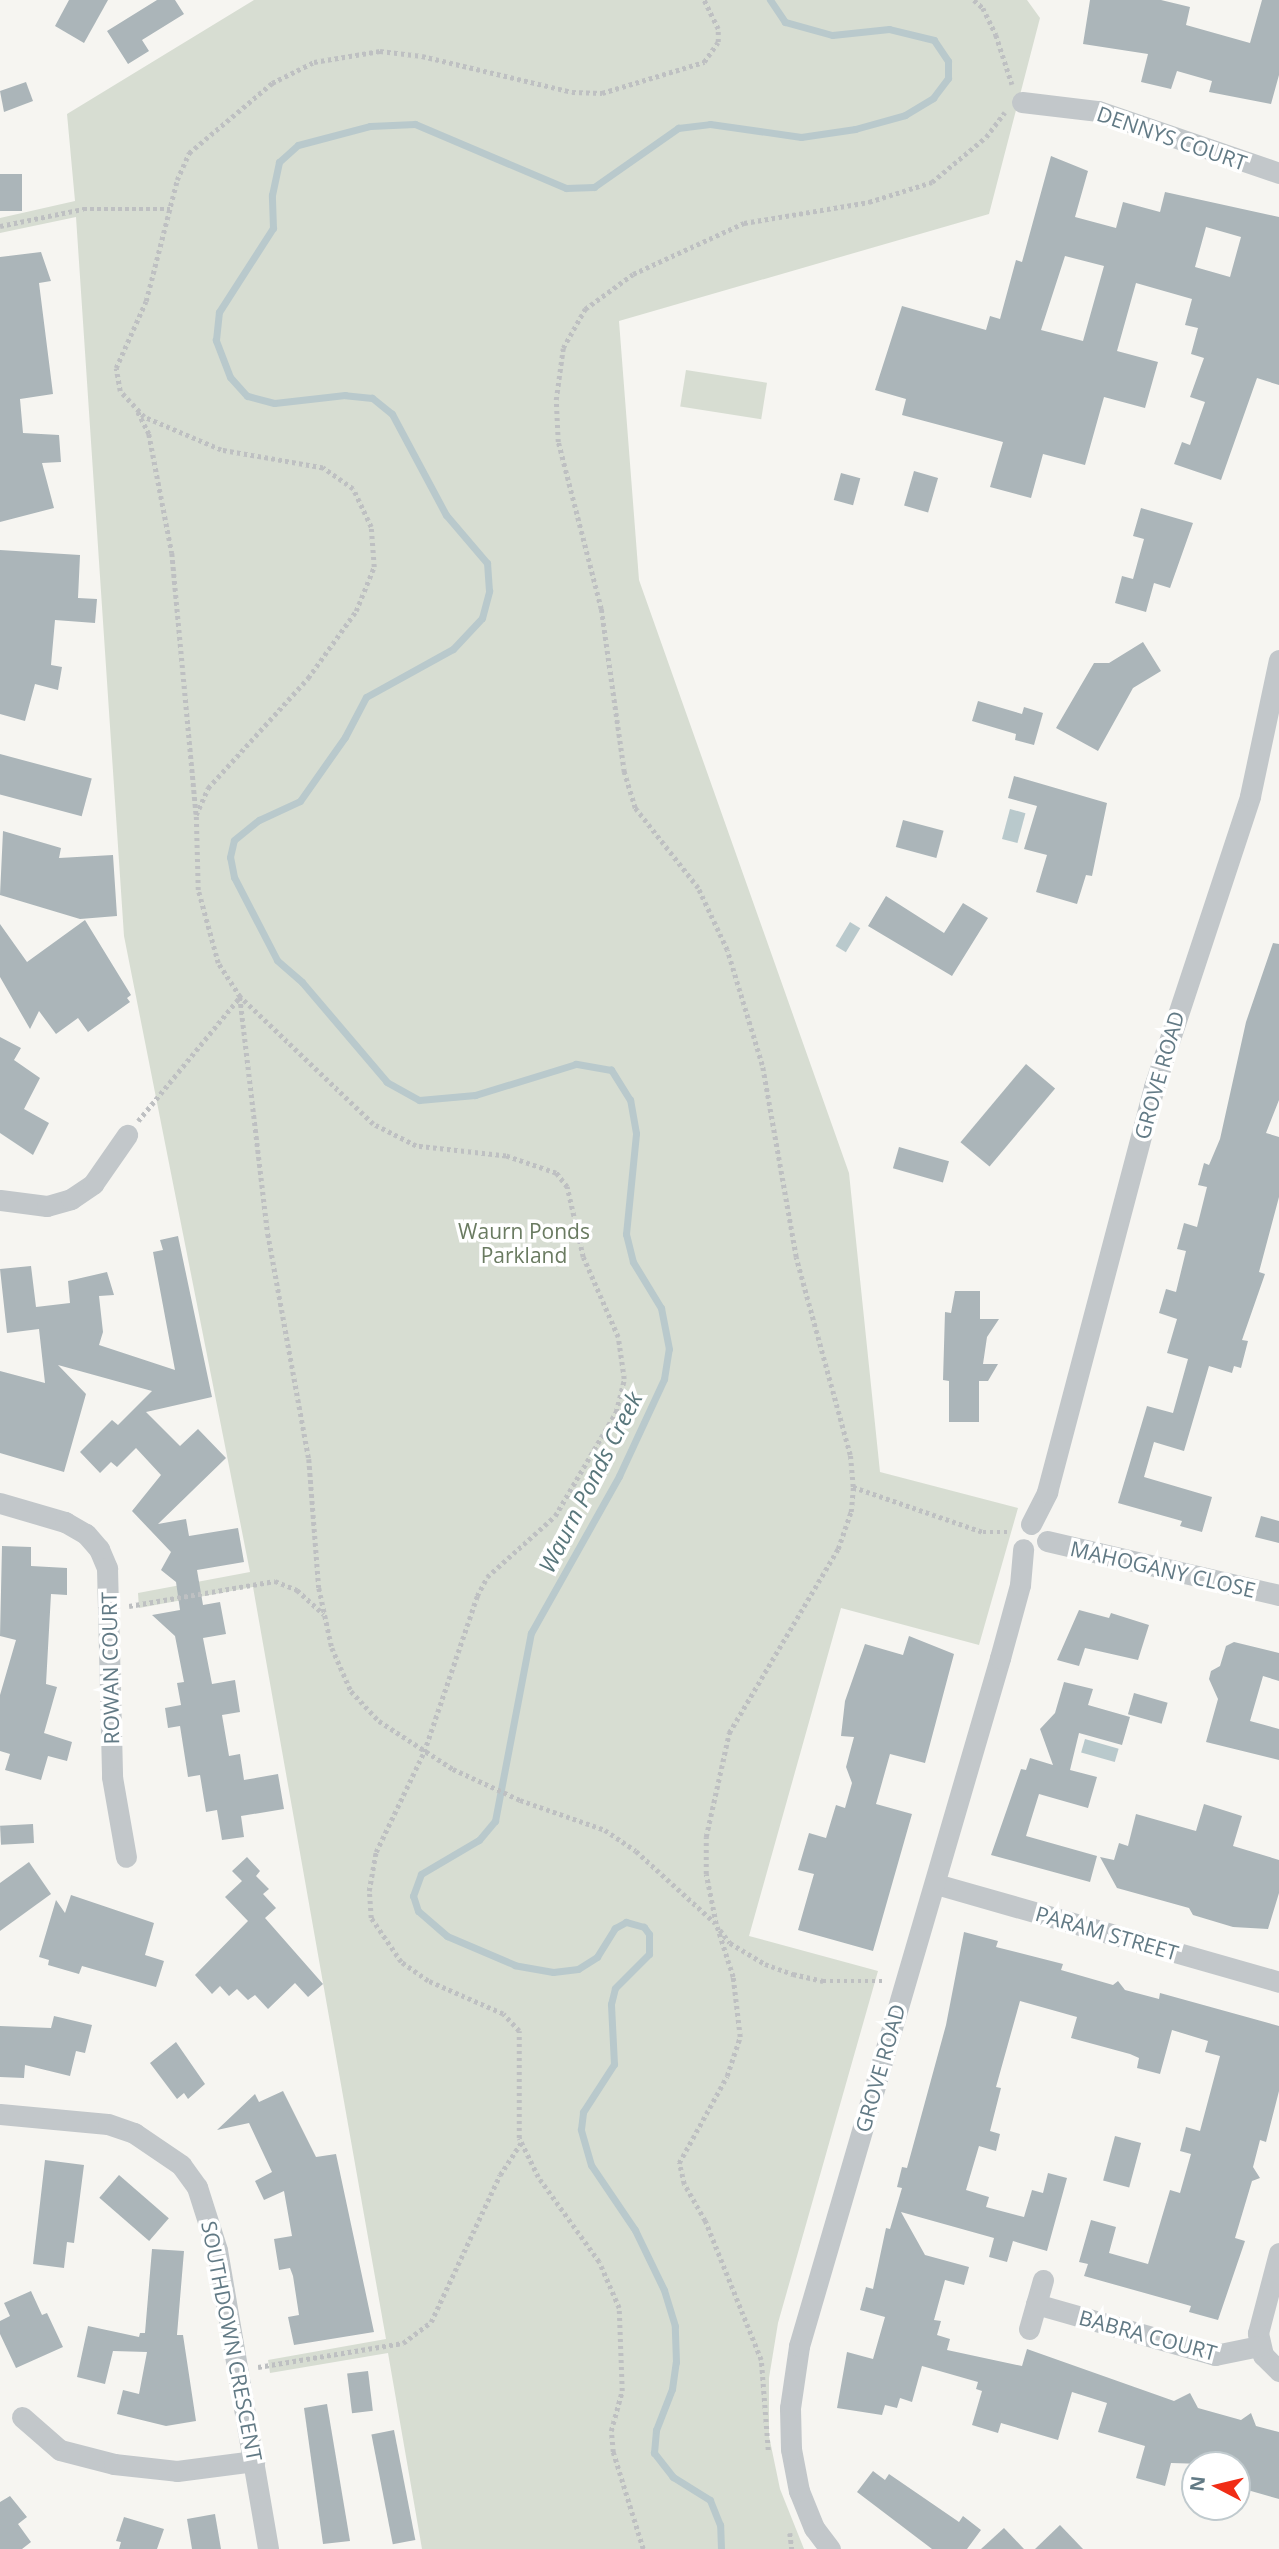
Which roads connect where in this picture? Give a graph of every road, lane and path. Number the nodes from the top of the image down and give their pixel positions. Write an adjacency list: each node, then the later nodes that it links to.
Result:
1 (704, 0): 5 (path)
2 (974, 0): 3 (path)
3 (1014, 100): 4 (street, DENNYS COURT); 13 (path)
4 (1279, 173)
5 (170, 209): 6 (path); 7 (path)
6 (0, 226)
7 (133, 402): 9 (path); 9 (path)
8 (1279, 660): 15 (street, GROVE ROAD)
9 (197, 815): 10 (path)
10 (240, 997): 11 (path); 18 (path); 19 (path)
11 (127, 1135): 12 (street)
12 (0, 1200)
13 (853, 1487): 15 (path); 22 (path)
14 (0, 1503): 17 (street, ROWAN COURT)
15 (1034, 1538): 16 (street, MAHOGANY CLOSE); 21 (street, GROVE ROAD)
16 (1279, 1595)
17 (110, 1610): 18 (path); 20 (street, ROWAN COURT)
18 (325, 1614): 19 (path)
19 (424, 1752): 22 (path); 26 (path)
20 (126, 1857)
21 (936, 1884): 23 (street, PARAM STREET); 24 (street, GROVE ROAD)
22 (716, 1924): 24 (path); 35 (path)
23 (1279, 1982)
24 (903, 1986): 41 (street, GROVE ROAD)
25 (0, 2114): 32 (street, SOUTHDOWN CRESCENT)
26 (522, 2142): 32 (path); 39 (path)
27 (1279, 2253): 31 (street)
28 (1043, 2280): 29 (street)
29 (1036, 2304): 30 (street); 31 (street, BABRA COURT)
30 (1029, 2329)
31 (1259, 2346): 33 (street)
32 (237, 2370): 36 (street, SOUTHDOWN CRESCENT)
33 (1279, 2371)
34 (22, 2417): 36 (street)
35 (769, 2457)
36 (254, 2461): 38 (street, SOUTHDOWN CRESCENT)
37 (787, 2524): 40 (path)
38 (268, 2549)
39 (643, 2549)
40 (792, 2549)
41 (830, 2549)

